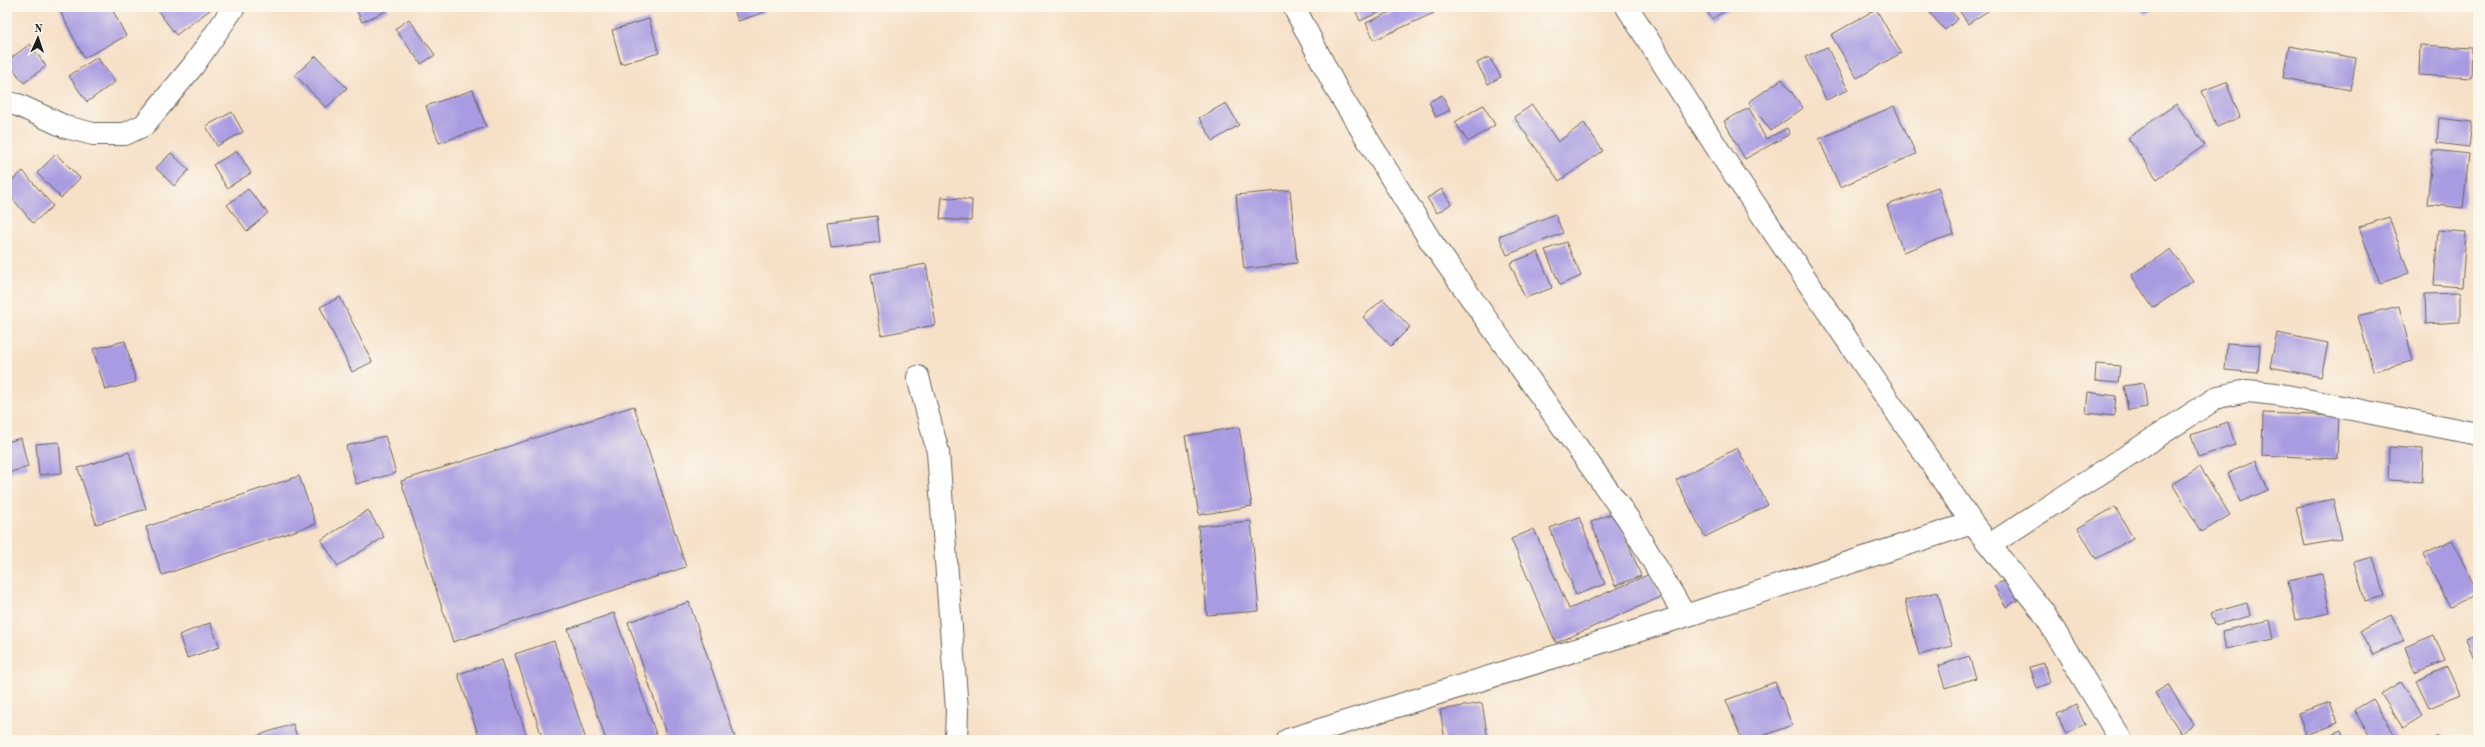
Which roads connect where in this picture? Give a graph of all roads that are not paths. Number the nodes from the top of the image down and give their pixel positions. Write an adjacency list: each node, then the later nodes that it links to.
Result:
1 (234, 7): 4 (street)
2 (1294, 7): 9 (street)
3 (1627, 7): 7 (street)
4 (7, 103)
5 (918, 377): 10 (street)
6 (2478, 434): 8 (street)
7 (1972, 523): 8 (street); 9 (street)
8 (1991, 544): 12 (street)
9 (1685, 616): 11 (street)
10 (956, 740)
11 (1288, 740)
12 (2121, 740)

